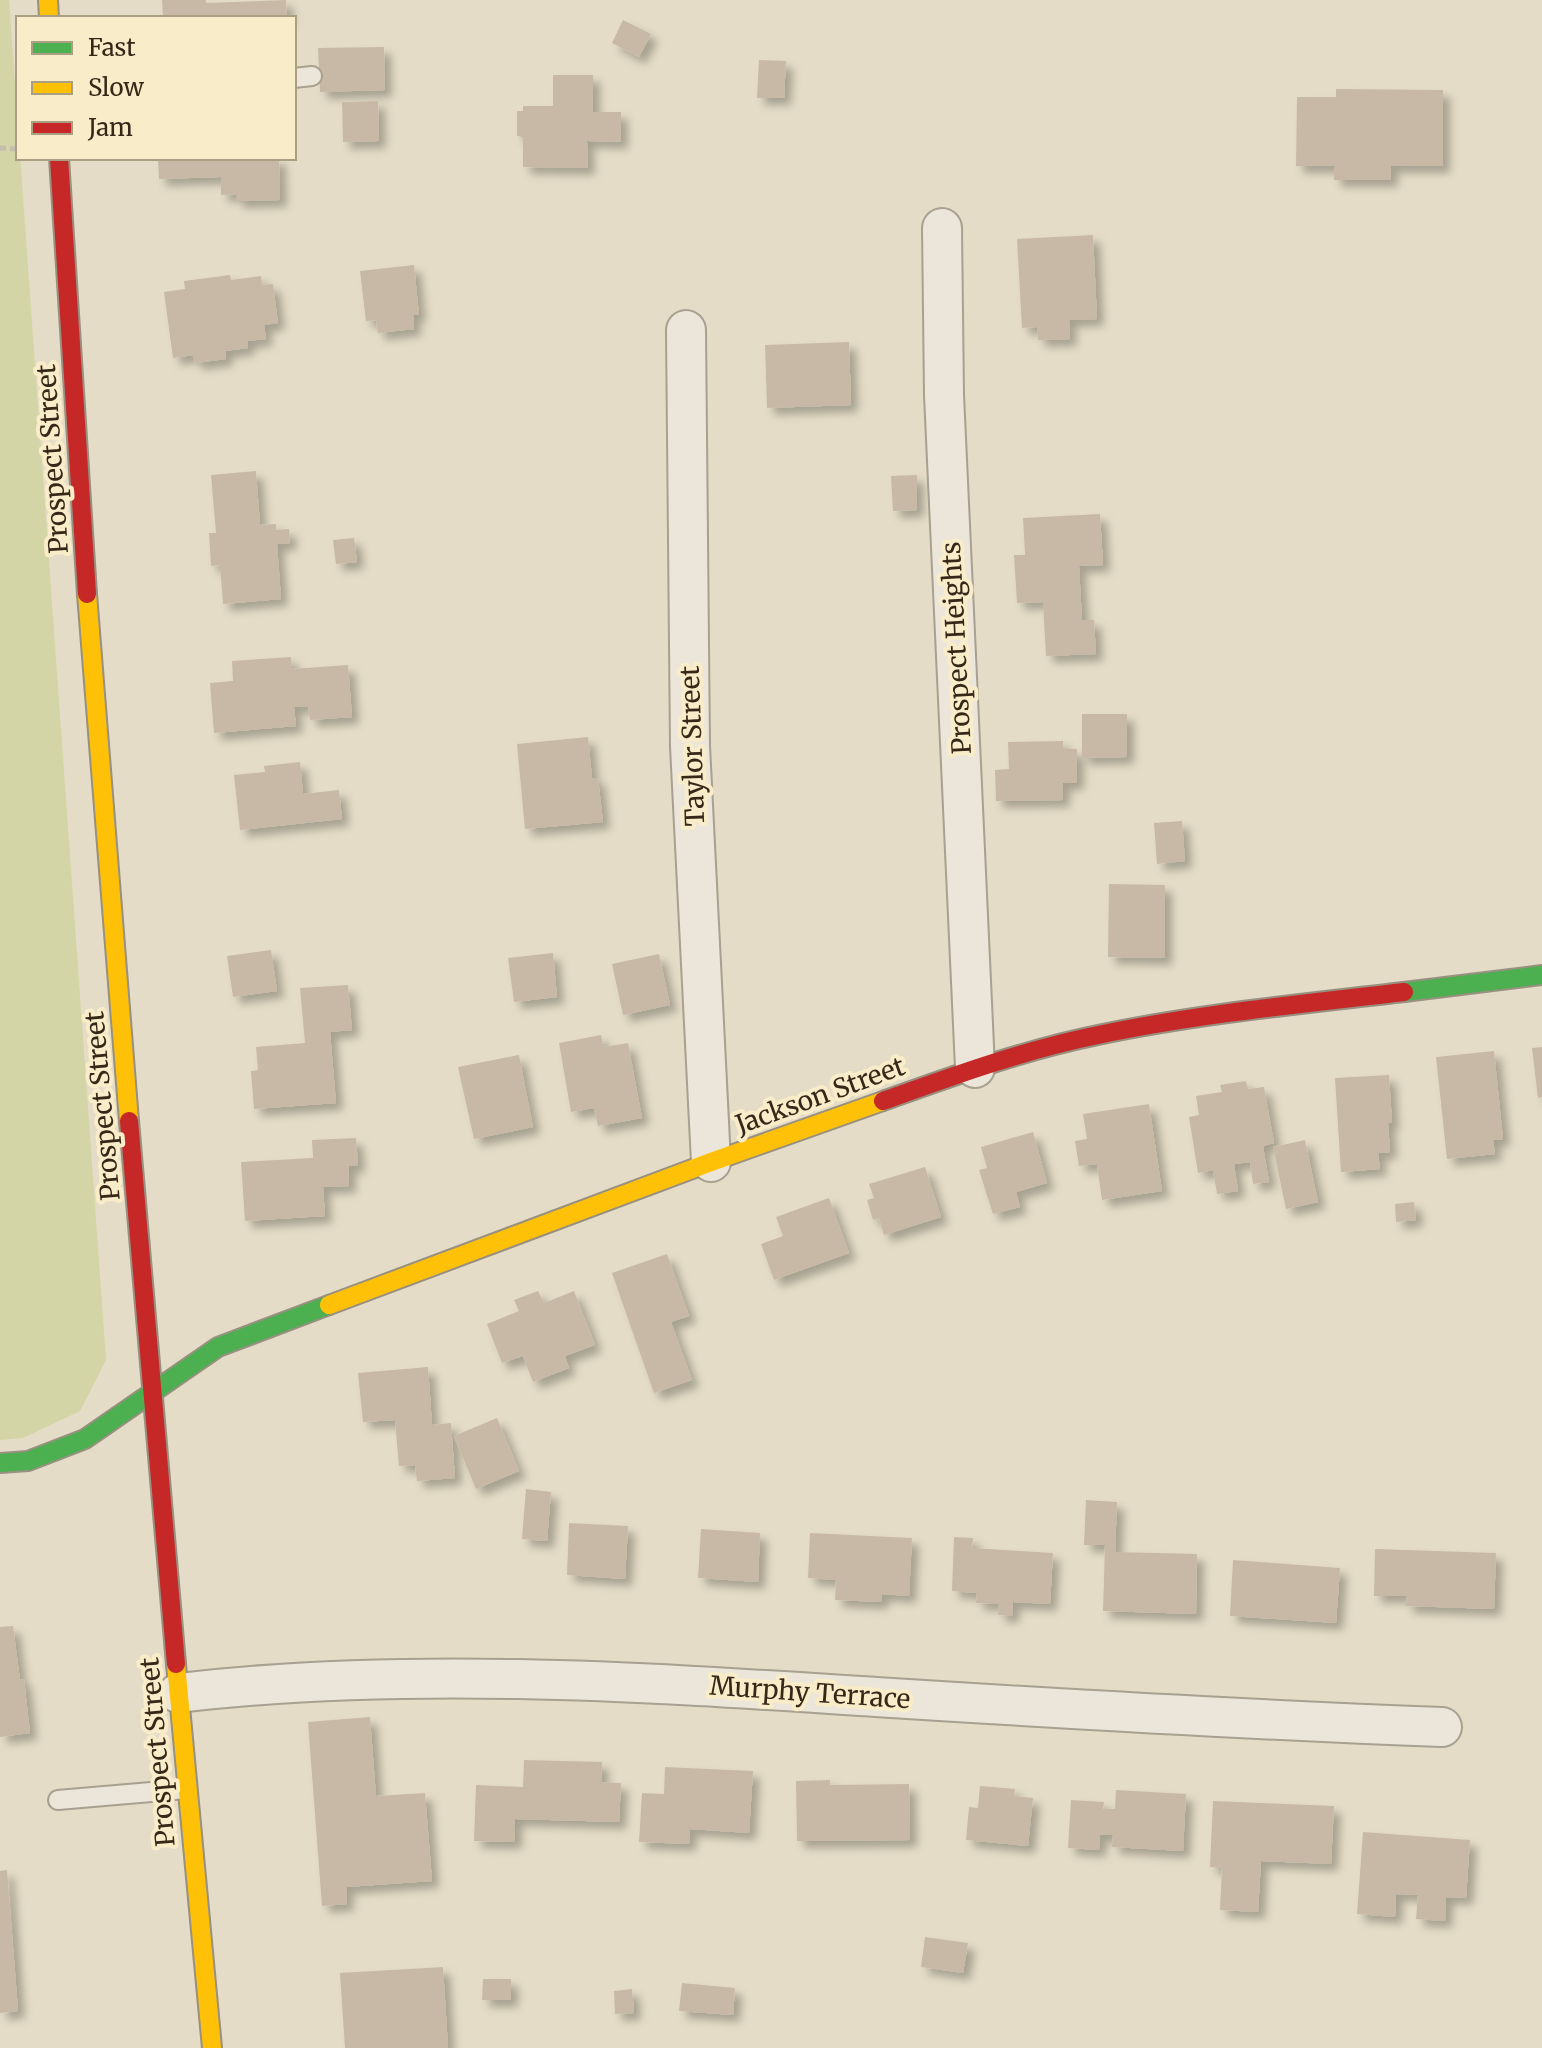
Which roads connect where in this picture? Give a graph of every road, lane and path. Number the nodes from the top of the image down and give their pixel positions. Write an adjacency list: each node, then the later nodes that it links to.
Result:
1 (59, 160): 7 (main road, Prospect Street)
2 (942, 228): 5 (street, Prospect Heights)
3 (686, 330): 6 (street, Taylor Street)
4 (1542, 975): 5 (main road, Jackson Street)
5 (975, 1068): 6 (main road, Jackson Street)
6 (711, 1162): 7 (main road, Jackson Street)
7 (153, 1391): 8 (main road, Jackson Street); 9 (main road, Prospect Street)
8 (0, 1463)
9 (178, 1693): 10 (street, Murphy Terrace); 11 (main road, Prospect Street)
10 (1442, 1727)
11 (186, 1789): 12 (lane); 13 (main road, Prospect Street)
12 (58, 1800)
13 (212, 2048)

